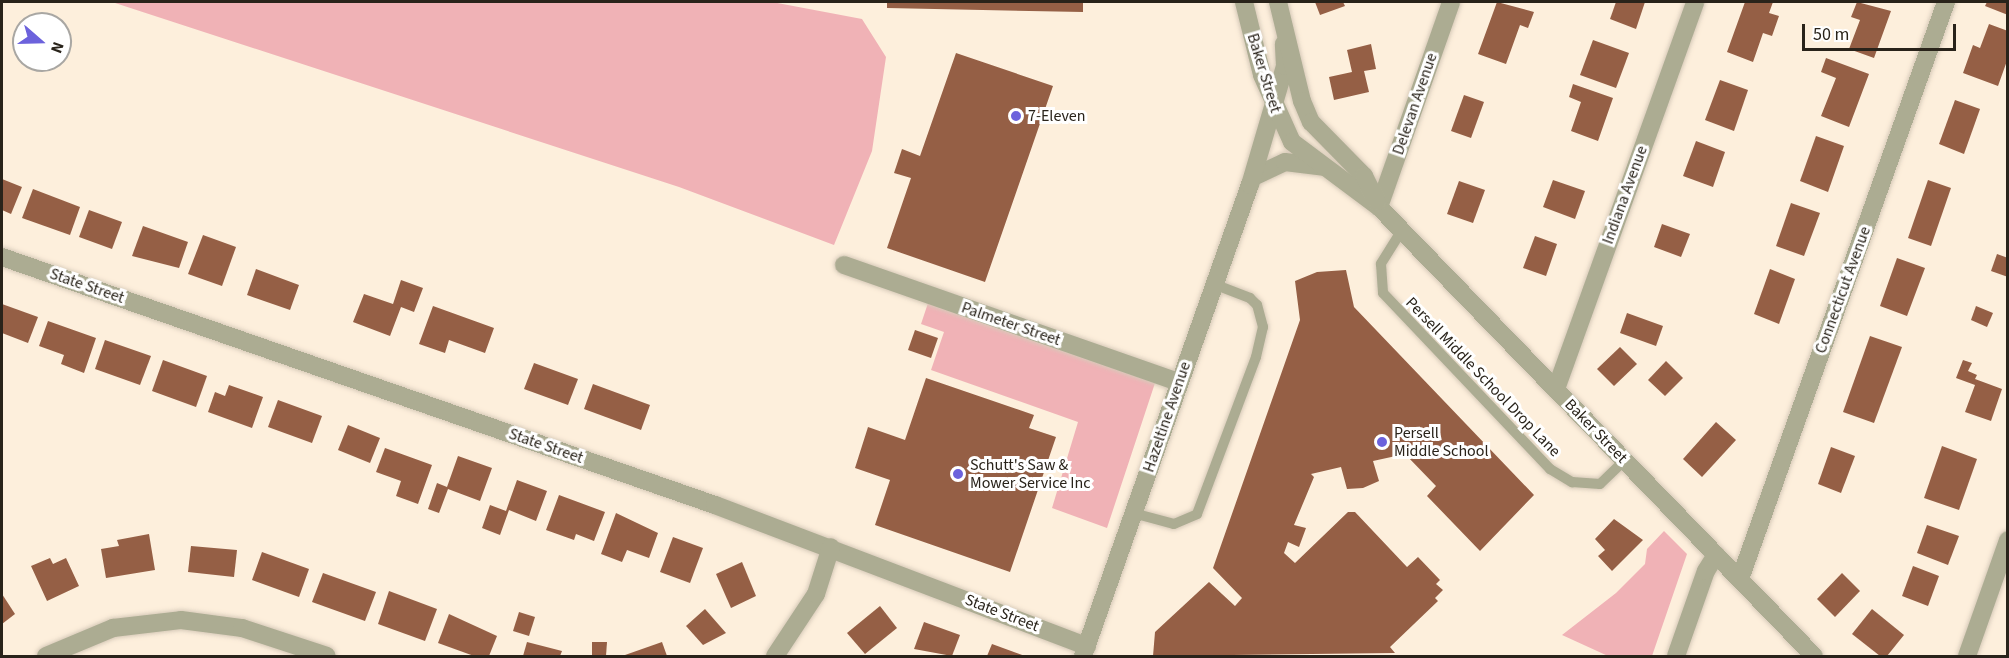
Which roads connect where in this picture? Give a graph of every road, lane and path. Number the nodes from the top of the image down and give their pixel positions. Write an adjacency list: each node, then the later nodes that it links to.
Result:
1 (1244, 2): 7 (street, Baker Street)
2 (1278, 2): 6 (street, Baker Street)
3 (1451, 2): 10 (street, Delevan Avenue)
4 (1695, 2): 16 (street, Indiana Avenue)
5 (1946, 2): 22 (street, Connecticut Avenue)
6 (1284, 25): 7 (street, Hazeltine Avenue); 10 (street, Baker Street)
7 (1274, 108): 8 (street, Baker Street); 9 (street, Hazeltine Avenue)
8 (1326, 168): 9 (street); 10 (street, Baker Street)
9 (1253, 177): 14 (street, Hazeltine Avenue)
10 (1379, 207): 11 (street, Baker Street)
11 (1402, 231): 16 (street, Baker Street); 17 (lane, Persell Middle School Drop Lane)
12 (2, 257): 20 (street, State Street)
13 (844, 265): 15 (street, Palmeter Street)
14 (1214, 284): 15 (street, Hazeltine Avenue); 18 (lane)
15 (1179, 382): 18 (street, Hazeltine Avenue)
16 (1556, 389): 17 (street, Baker Street)
17 (1624, 461): 21 (street, Baker Street)
18 (1133, 513): 23 (street, Hazeltine Avenue)
19 (2007, 540): 29 (street)
20 (831, 547): 23 (street, State Street); 26 (street)
21 (1716, 555): 22 (street, Baker Street); 27 (street)
22 (1740, 579): 28 (street, Baker Street)
23 (1085, 651)
24 (46, 657): 25 (street)
25 (327, 657)
26 (775, 657)
27 (1676, 657)
28 (1814, 657)
29 (1967, 657)

